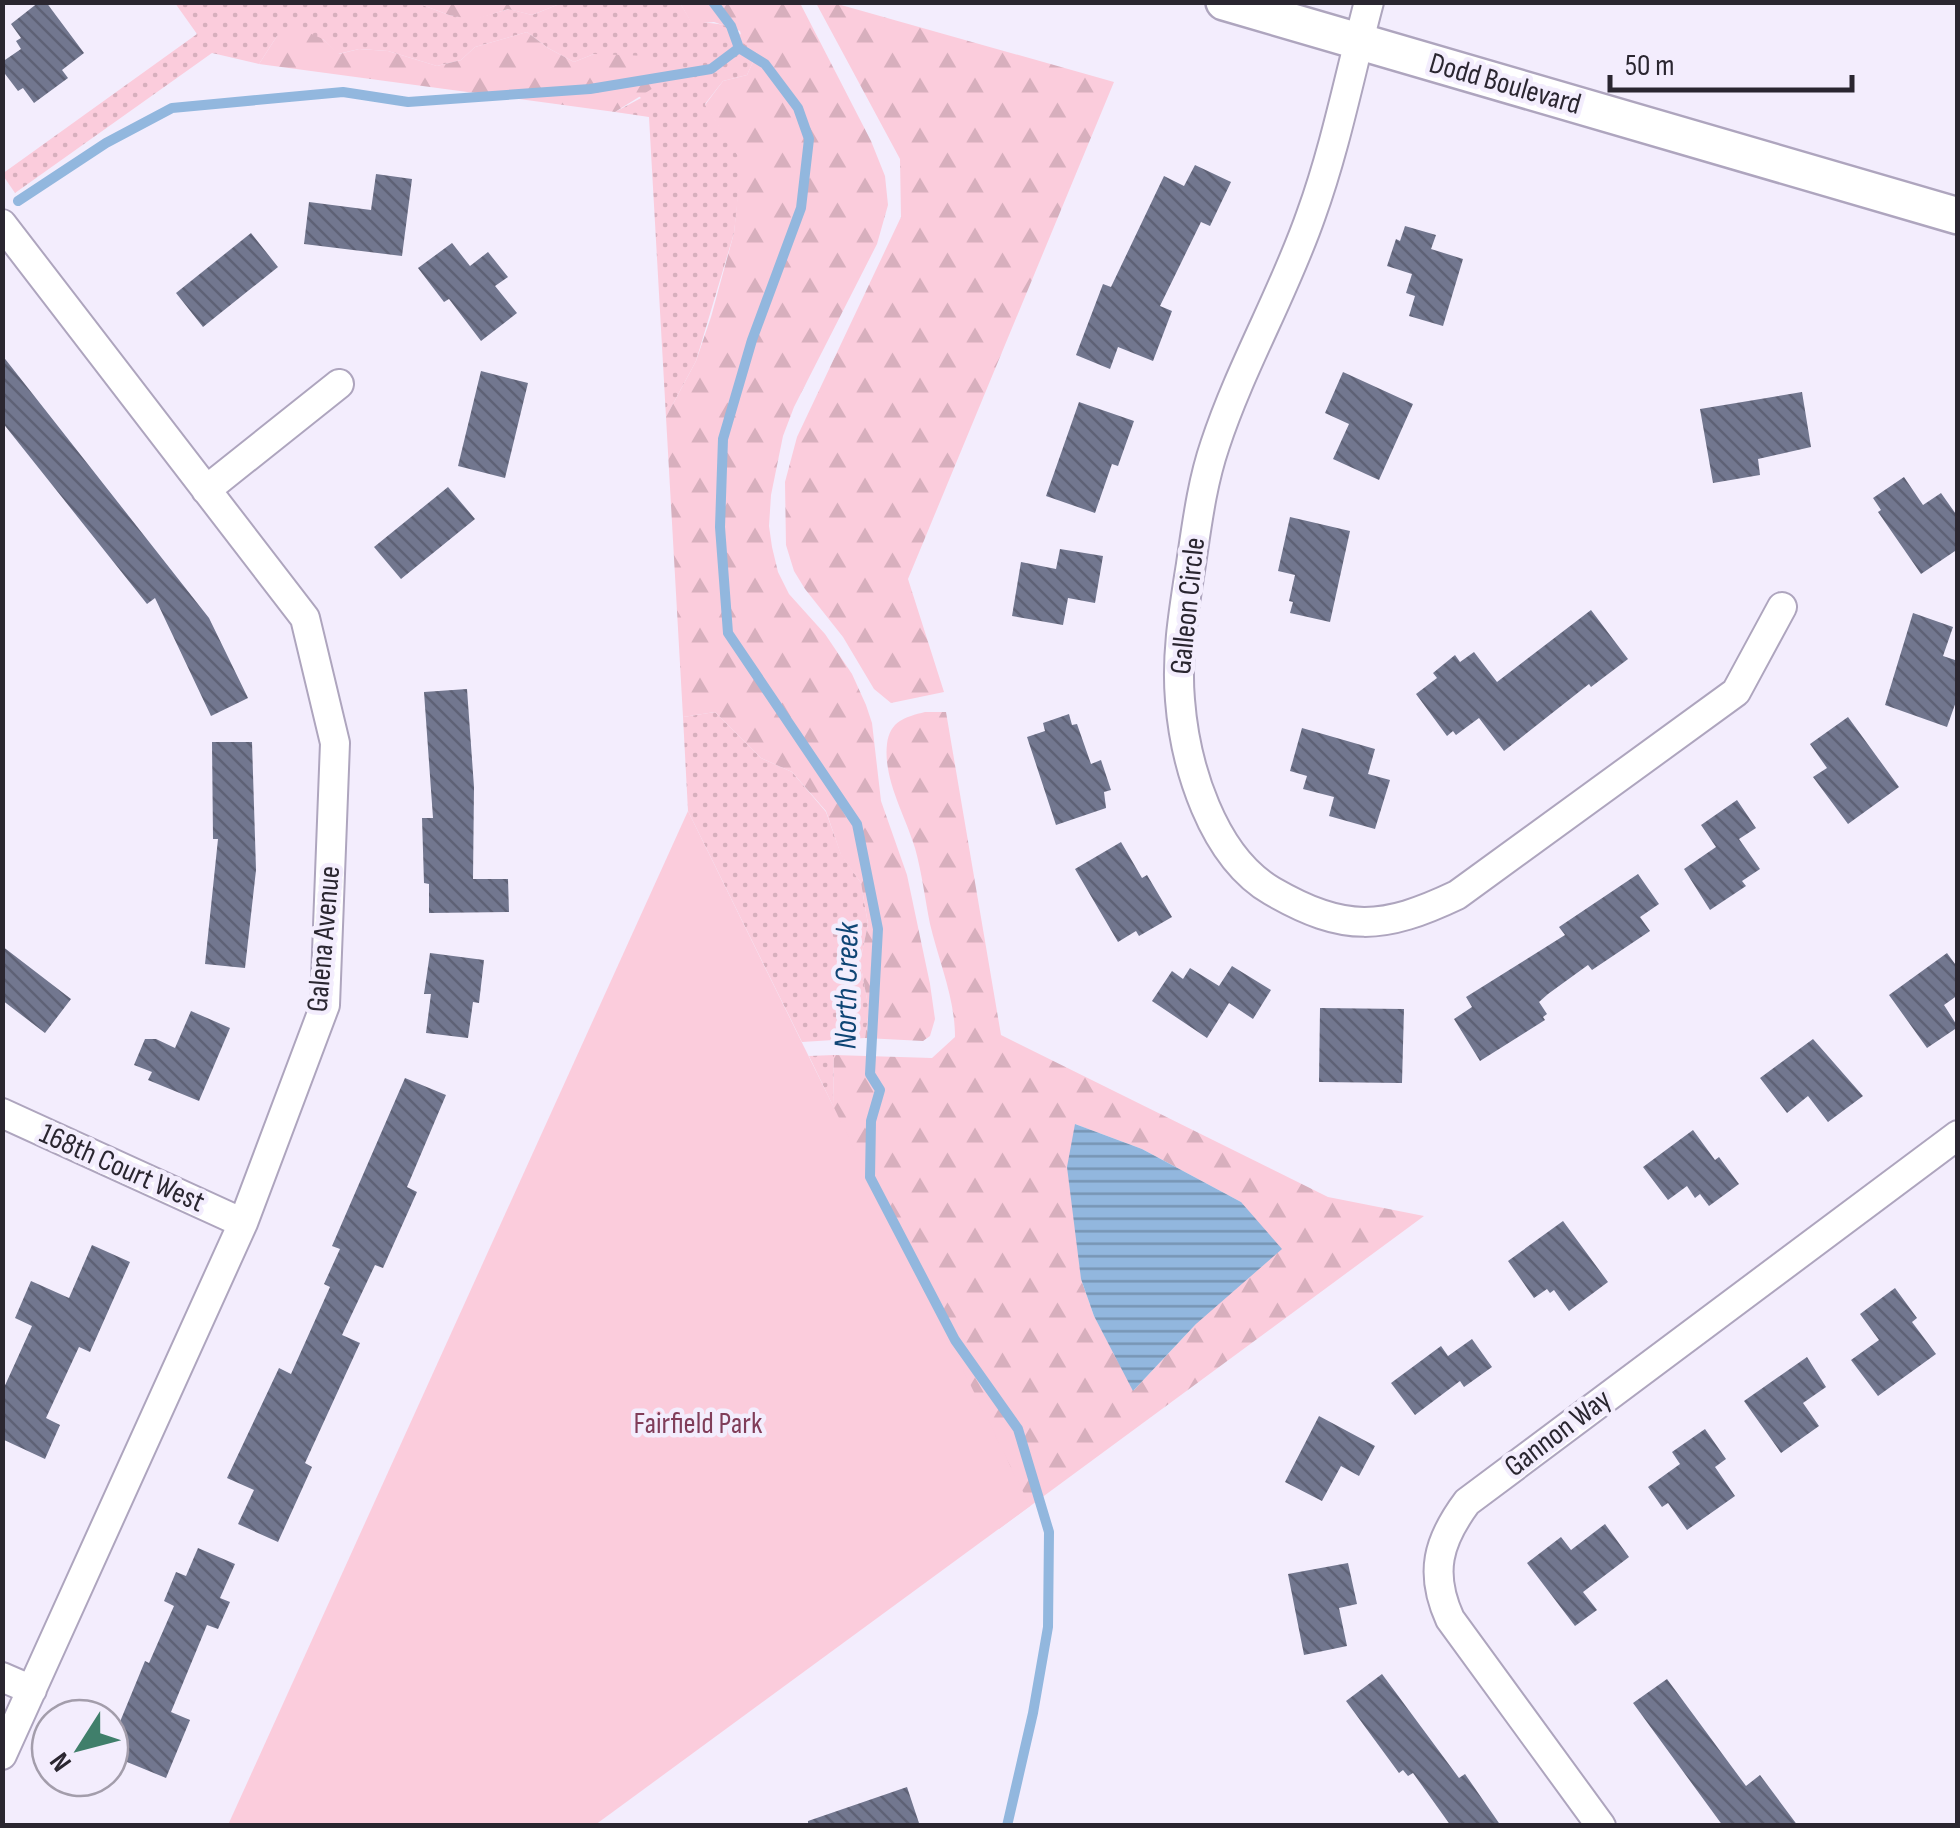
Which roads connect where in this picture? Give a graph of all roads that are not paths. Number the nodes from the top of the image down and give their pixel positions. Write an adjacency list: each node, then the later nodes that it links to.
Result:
1 (1224, 2): 3 (street, Dodd Boulevard)
2 (1369, 2): 3 (street, Galleon Circle)
3 (1358, 42): 4 (street, Dodd Boulevard); 8 (street, Galleon Circle)
4 (1958, 216)
5 (2, 224): 7 (street, Galena Avenue)
6 (339, 384): 7 (street)
7 (206, 490): 11 (street, Galena Avenue)
8 (1782, 607)
9 (2, 1113): 11 (street, 168th Court West)
10 (1958, 1135): 15 (street, Gannon Way)
11 (243, 1223): 13 (street, Galena Avenue)
12 (2, 1677): 13 (street)
13 (32, 1690): 14 (street, Galena Avenue)
14 (2, 1756)
15 (1601, 1826)

